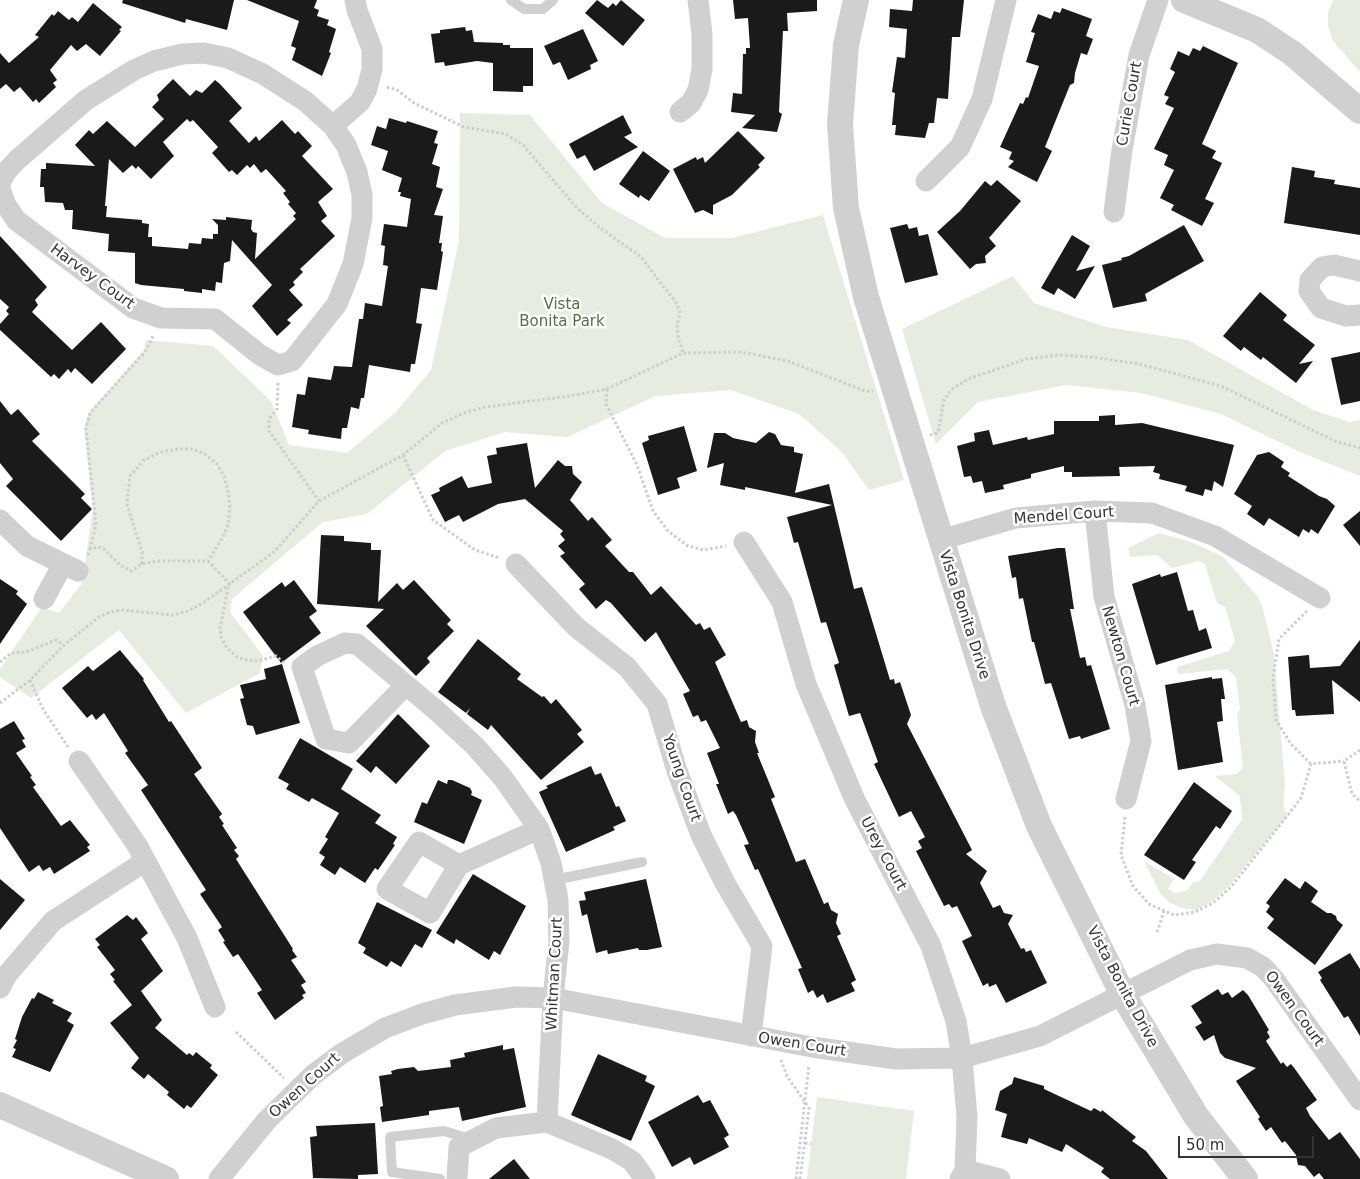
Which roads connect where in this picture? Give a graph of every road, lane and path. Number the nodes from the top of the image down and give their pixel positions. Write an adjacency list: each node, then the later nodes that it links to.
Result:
1 (355, 0): 9 (street)
2 (511, 0): 3 (lane)
3 (553, 0)
4 (698, 0): 11 (street)
5 (856, 0): 30 (street, Vista Bonita Drive)
6 (1006, 0): 13 (street)
7 (1158, 0): 16 (street, Curie Court)
8 (1184, 0): 10 (street)
9 (369, 81): 12 (street); 20 (path)
10 (1360, 111)
11 (680, 112)
12 (333, 126): 14 (street); 21 (street)
13 (926, 181)
14 (0, 184)
15 (0, 189): 19 (street, Harvey Court)
16 (1114, 212)
17 (1360, 271): 18 (street)
18 (1360, 315)
19 (161, 318): 21 (street, Harvey Court); 32 (path)
20 (683, 353): 22 (path); 23 (path)
21 (278, 365): 27 (path)
22 (607, 389): 26 (path); 31 (path)
23 (881, 391)
24 (930, 435): 25 (path)
25 (1360, 448)
26 (403, 455): 27 (path); 35 (path)
27 (319, 501): 37 (path)
28 (1095, 511): 30 (street, Mendel Court); 38 (street, Mendel Court); 50 (street, Newton Court)
29 (0, 520): 36 (street)
30 (940, 540): 60 (street, Vista Bonita Drive)
31 (744, 542): 67 (street, Urey Court)
32 (90, 549): 34 (path); 36 (path)
33 (208, 561): 34 (path); 34 (path); 37 (path)
34 (142, 564)
35 (516, 564): 64 (street, Young Court)
36 (70, 567): 39 (street)
37 (229, 583): 40 (path); 42 (path)
38 (1320, 598): 49 (path)
39 (44, 599)
40 (64, 645): 41 (path); 43 (path)
41 (0, 662)
42 (302, 667): 44 (street, Whitman Court); 44 (street)
43 (30, 680): 45 (path); 47 (path)
44 (406, 685): 52 (street, Whitman Court)
45 (0, 704)
46 (1360, 750): 48 (path)
47 (79, 761): 53 (street)
48 (1344, 761): 49 (path); 51 (path)
49 (1311, 764): 57 (path)
50 (1126, 799): 57 (path)
51 (1360, 800)
52 (539, 829): 55 (street); 56 (street, Whitman Court)
53 (144, 862): 59 (street); 62 (street)
54 (642, 862): 56 (lane)
55 (459, 865)
56 (554, 880): 61 (street, Whitman Court)
57 (1164, 911): 58 (path)
58 (1157, 932)
59 (0, 988)
60 (1124, 995): 67 (street, Owen Court); 69 (street, Owen Court); 85 (street, Vista Bonita Drive)
61 (553, 998): 64 (street, Owen Court); 72 (street, Whitman Court); 78 (street, Owen Court)
62 (215, 1007)
63 (236, 1032): 68 (path)
64 (751, 1036): 65 (street, Owen Court)
65 (812, 1047): 67 (street, Owen Court); 70 (path)
66 (780, 1058): 70 (path)
67 (962, 1058): 76 (street, Urey Court)
68 (284, 1078)
69 (1360, 1100)
70 (804, 1103): 74 (path); 82 (path)
71 (0, 1105): 77 (street)
72 (547, 1122): 73 (street); 81 (street)
73 (473, 1140): 79 (lane); 80 (street)
74 (805, 1143): 75 (path); 83 (path)
75 (811, 1144)
76 (962, 1174): 84 (street)
77 (166, 1179)
78 (219, 1179)
79 (440, 1179)
80 (457, 1179)
81 (645, 1179)
82 (796, 1179)
83 (800, 1179)
84 (1000, 1179)
85 (1245, 1179)

